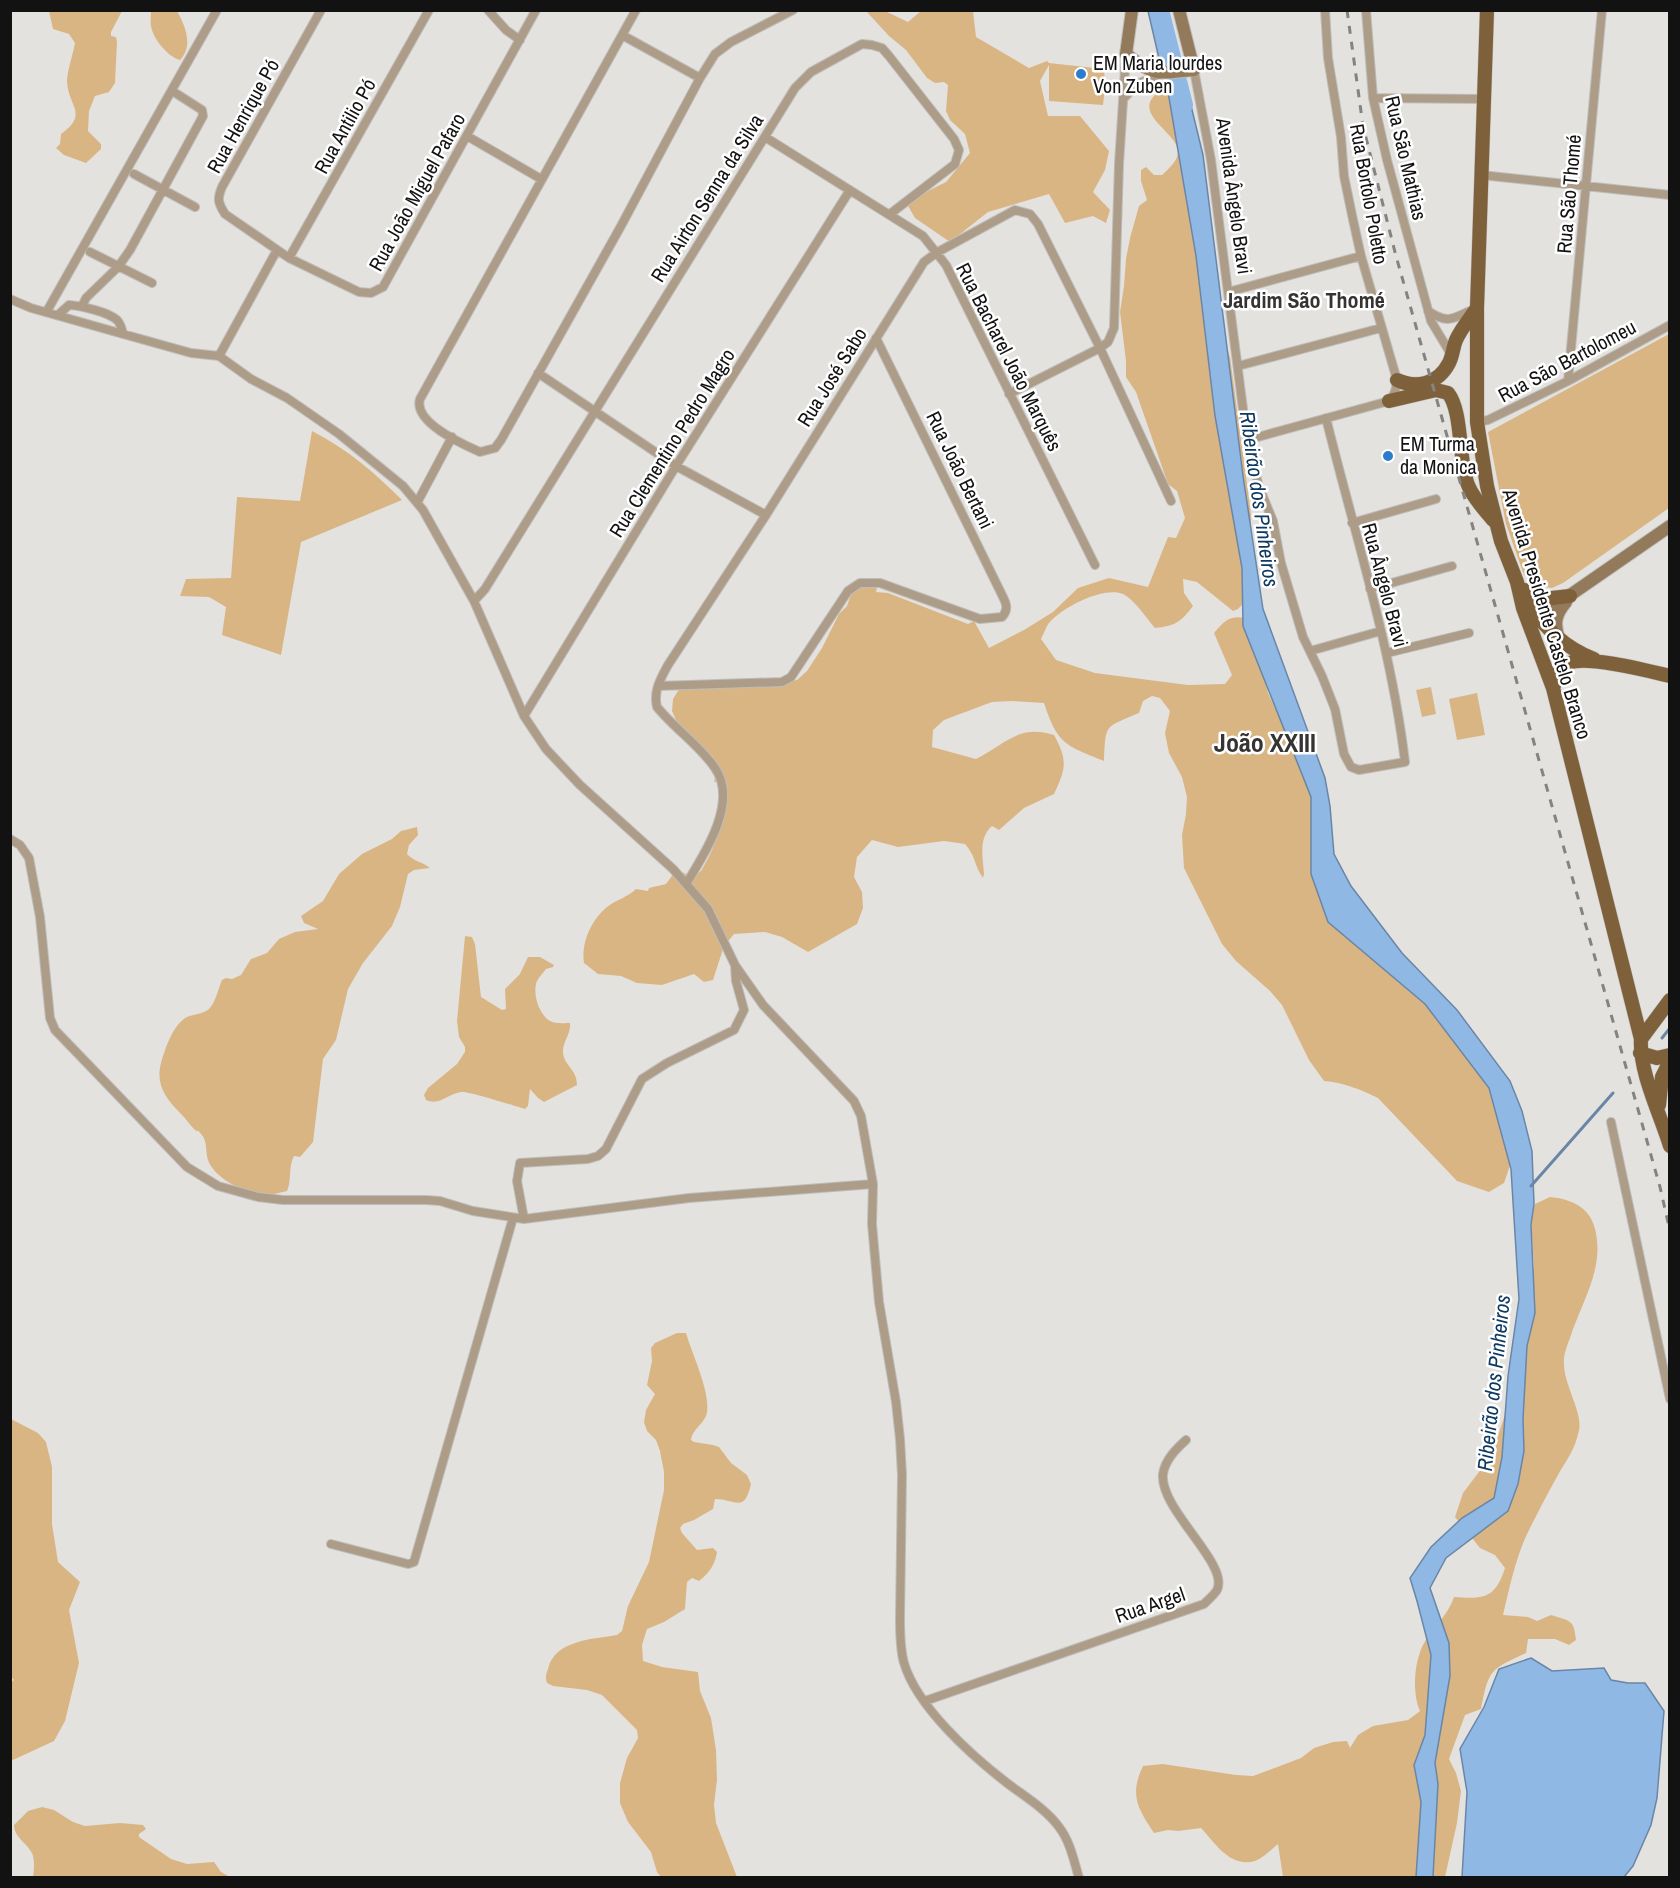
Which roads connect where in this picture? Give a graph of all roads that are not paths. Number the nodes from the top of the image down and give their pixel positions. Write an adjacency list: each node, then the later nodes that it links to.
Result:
1 (217, 10): 46 (street)
2 (321, 10): 35 (street, Rua Henrique Pó)
3 (429, 10): 39 (street, Rua Antilio Pó)
4 (489, 10): 15 (street)
5 (537, 10): 15 (street, Rua João Miguel Pafaro)
6 (636, 10): 14 (street)
7 (793, 10): 19 (street)
8 (1132, 10): 16 (street)
9 (1179, 10): 17 (street, Avenida Ângelo Bravi)
10 (1325, 10): 38 (street, Rua Bortolo Poletto)
11 (1366, 10): 22 (street, Rua São Mathias)
12 (1487, 10): 23 (main road, Avenida Presidente Castelo Branco)
13 (1602, 10): 29 (street, Rua São Thomé)
14 (622, 35): 19 (street); 28 (street)
15 (520, 40): 24 (street, Rua João Miguel Pafaro)
16 (1126, 54): 18 (street); 21 (street)
17 (1188, 71): 18 (street); 42 (street, Avenida Ângelo Bravi)
18 (1161, 74): 21 (street)
19 (700, 78): 57 (street)
20 (177, 94): 30 (street)
21 (1125, 97): 53 (street)
22 (1373, 98): 23 (street); 47 (street, Rua São Mathias)
23 (1484, 99): 27 (main road, Avenida Presidente Castelo Branco)
24 (467, 136): 28 (street); 39 (street, Rua João Miguel Pafaro)
25 (765, 137): 31 (street, Rua Bacharel João Marquês); 34 (street, Rua Airton Senna da Silva); 62 (street, Rua Airton Senna da Silva)
26 (134, 174): 30 (street)
27 (1481, 175): 29 (street); 45 (main road, Avenida Presidente Castelo Branco)
28 (541, 179): 65 (street)
29 (1586, 185): 32 (street); 59 (street, Rua São Thomé)
30 (164, 190): 33 (street); 40 (street)
31 (850, 190): 34 (street, Rua Bacharel João Marquês); 67 (street, Rua Clementino Pedro Magro)
32 (1670, 195)
33 (195, 207)
34 (890, 214): 37 (street, Rua Bacharel João Marquês)
35 (278, 250): 39 (street, Rua João Miguel Pafaro); 54 (street)
36 (90, 252): 40 (street)
37 (936, 253): 52 (street, Rua José Sabo); 53 (street, Rua José Sabo); 60 (street, Rua Bacharel João Marquês)
38 (1361, 256): 42 (street); 50 (street, Rua Bortolo Poletto)
39 (290, 258)
40 (118, 267): 41 (street); 44 (street)
41 (152, 283)
42 (1228, 291): 56 (street, Avenida Ângelo Bravi)
43 (10, 299): 46 (street)
44 (82, 306): 48 (street); 51 (street)
45 (1477, 308): 47 (street); 55 (main road); 64 (main road, Avenida Presidente Castelo Branco)
46 (47, 311): 48 (street)
47 (1428, 311): 55 (street, Rua São Mathias)
48 (58, 315): 51 (street)
49 (1670, 325): 59 (street, Rua São Bartolomeu)
50 (1381, 328): 56 (street); 58 (street, Rua Bortolo Poletto)
51 (123, 334): 54 (street)
52 (876, 338): 71 (street, Rua José Sabo); 90 (street, Rua João Bertani)
53 (1100, 348): 60 (street); 70 (street, Rua José Sabo)
54 (219, 356): 69 (street)
55 (1452, 356): 58 (main road)
56 (1238, 366): 66 (street, Avenida Ângelo Bravi)
57 (538, 373): 62 (street); 65 (street)
58 (1397, 380): 61 (street)
59 (1568, 381): 64 (street, Rua São Bartolomeu)
60 (1009, 394): 75 (street, Rua Bacharel João Marquês)
61 (1389, 402): 63 (street); 73 (main road)
62 (595, 411): 67 (street); 80 (street, Rua Airton Senna da Silva)
63 (1326, 418): 66 (street); 72 (street, Rua Ângelo Bravi)
64 (1477, 422): 73 (main road, Avenida Presidente Castelo Branco)
65 (452, 437): 69 (street)
66 (1247, 440): 86 (street, Avenida Ângelo Bravi)
67 (676, 466): 71 (street); 92 (street, Rua Clementino Pedro Magro)
68 (1436, 499): 72 (street)
69 (418, 501): 80 (street)
70 (1171, 501)
71 (766, 515): 90 (street, Rua José Sabo)
72 (1352, 523): 78 (street, Rua Ângelo Bravi)
73 (1497, 526): 77 (main road, Avenida Presidente Castelo Branco)
74 (1670, 526): 79 (street)
75 (1095, 565)
76 (1452, 566): 78 (street)
77 (1517, 582): 79 (main road); 81 (main road, Avenida Presidente Castelo Branco); 82 (main road)
78 (1370, 589): 83 (street, Rua Ângelo Bravi)
79 (1570, 597): 82 (street); 85 (street)
80 (474, 601): 92 (street)
81 (1523, 608): 82 (main road); 91 (main road, Avenida Presidente Castelo Branco)
82 (1537, 618): 85 (main road)
83 (1381, 631): 86 (street); 87 (street, Rua Ângelo Bravi)
84 (1469, 633): 87 (street)
85 (1559, 639): 88 (main road)
86 (1310, 651): 93 (street, Avenida Ângelo Bravi)
87 (1387, 653): 93 (street, Rua Ângelo Bravi)
88 (1607, 663): 89 (main road); 91 (main road)
89 (1670, 676)
90 (657, 686): 95 (street)
91 (1552, 688): 98 (main road, Avenida Presidente Castelo Branco)
92 (524, 716): 95 (street)
93 (1405, 762)
94 (10, 839): 105 (street)
95 (686, 884): 96 (street)
96 (735, 965): 104 (street); 106 (street)
97 (1670, 1000): 98 (main road)
98 (1641, 1048): 99 (main road); 101 (main road, Avenida Presidente Castelo Branco)
99 (1670, 1055)
100 (1670, 1061): 101 (main road)
101 (1659, 1110): 103 (main road, Avenida Presidente Castelo Branco)
102 (1611, 1122): 107 (street)
103 (1670, 1146)
104 (873, 1184): 106 (street); 110 (street)
105 (513, 1218): 106 (street); 109 (street)
106 (524, 1219)
107 (1670, 1399)
108 (1186, 1440): 110 (street, Rua Argel)
109 (331, 1544)
110 (925, 1701): 111 (street)
111 (1079, 1878)

